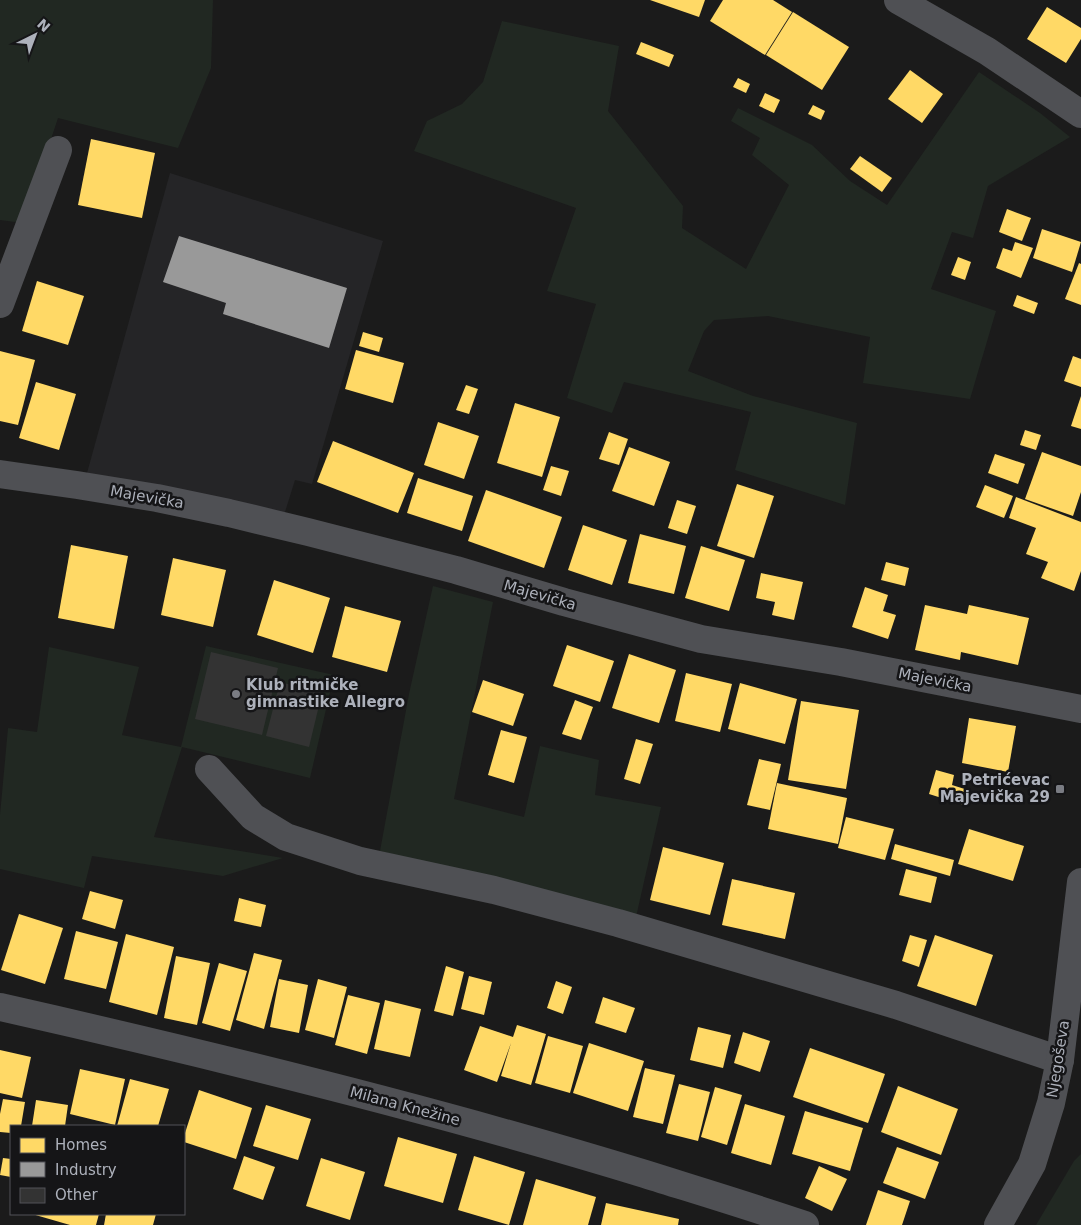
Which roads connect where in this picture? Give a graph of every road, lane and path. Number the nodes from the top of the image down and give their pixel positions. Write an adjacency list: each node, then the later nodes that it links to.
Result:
1 (898, 0): 2 (street)
2 (1081, 114)
3 (58, 150): 4 (street)
4 (0, 304)
5 (0, 474): 6 (street, Majevička)
6 (1081, 709)
7 (209, 769): 10 (street)
8 (1081, 882): 10 (street, Njegoševa)
9 (0, 1007): 11 (street, Milana Knežine)
10 (1060, 1060): 12 (street, Njegoševa)
11 (805, 1225)
12 (998, 1225)

